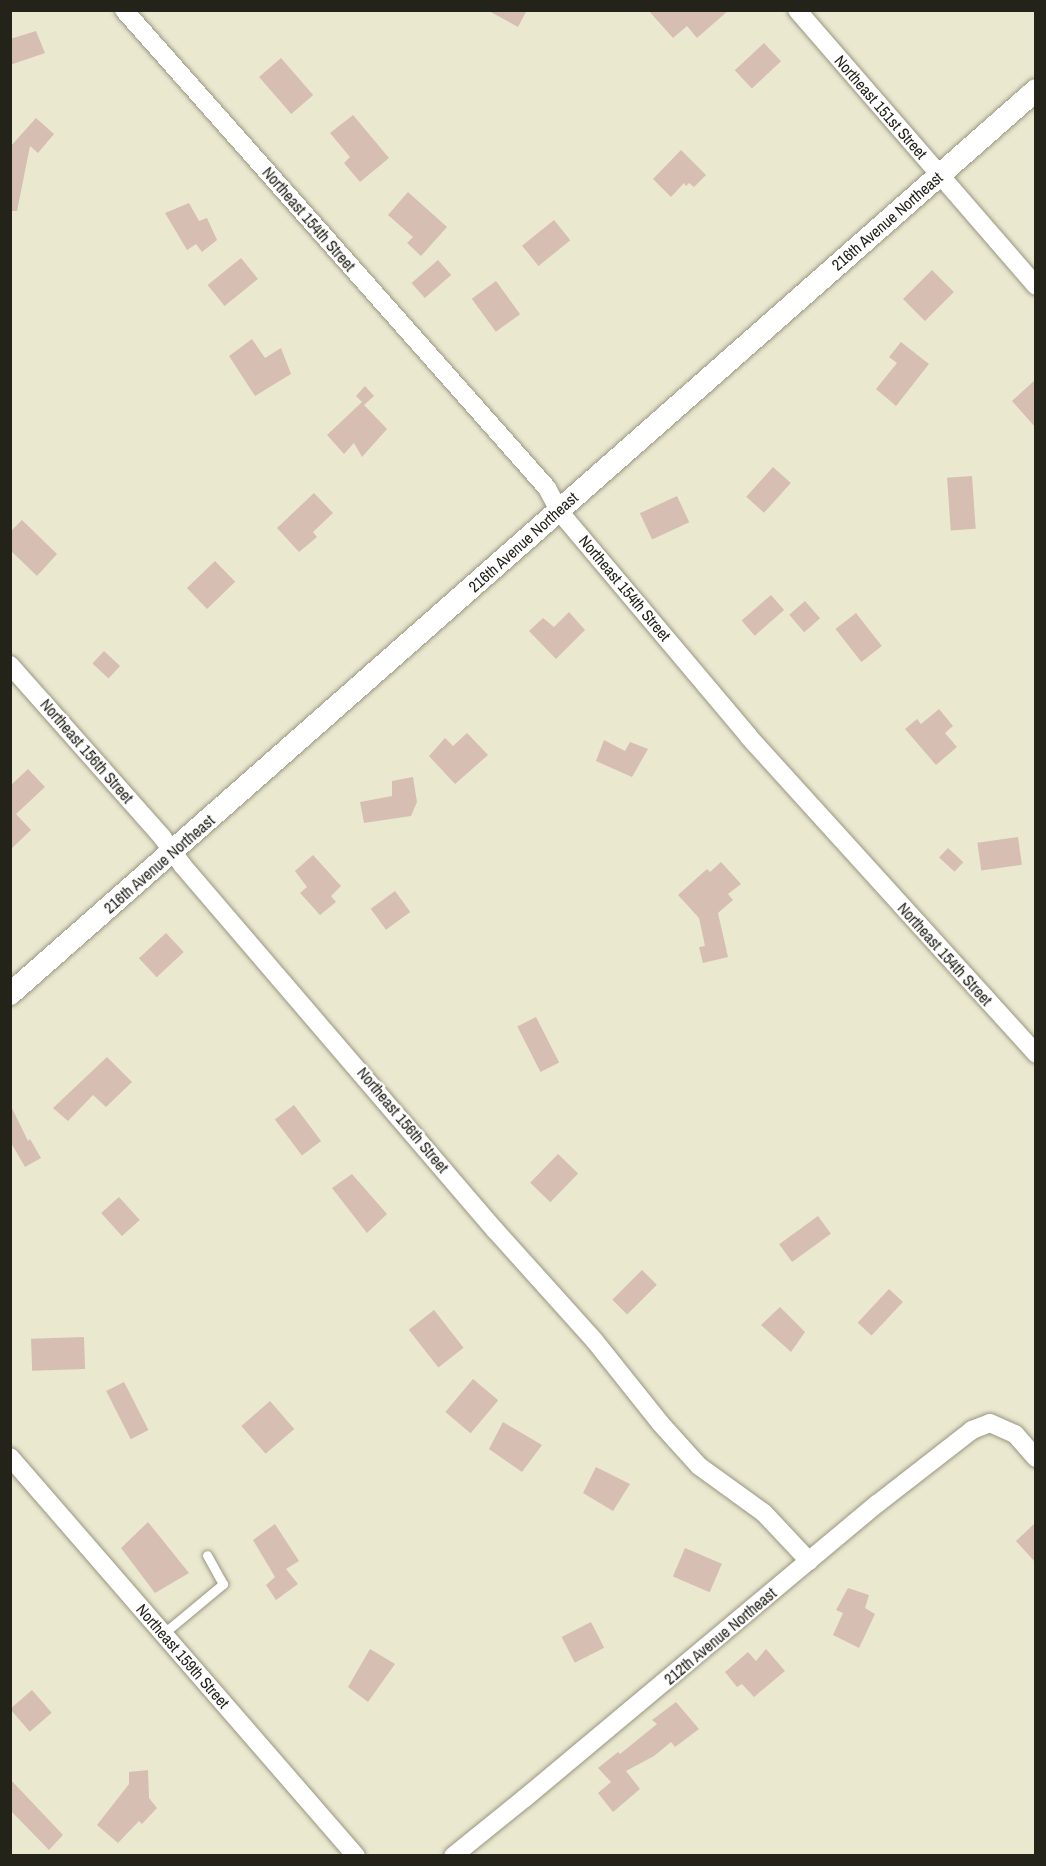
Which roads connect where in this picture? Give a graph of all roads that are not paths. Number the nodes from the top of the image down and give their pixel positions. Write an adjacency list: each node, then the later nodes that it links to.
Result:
1 (124, 10): 6 (street, Northeast 154th Street)
2 (797, 10): 4 (street, Northeast 151st Street)
3 (1035, 90): 4 (street, 216th Avenue Northeast)
4 (940, 174): 5 (street, Northeast 151st Street); 6 (street, 216th Avenue Northeast)
5 (1035, 286)
6 (558, 511): 8 (street, 216th Avenue Northeast); 10 (street, Northeast 154th Street)
7 (10, 665): 8 (street, Northeast 156th Street)
8 (172, 852): 9 (street, 216th Avenue Northeast); 14 (street, Northeast 156th Street)
9 (10, 994)
10 (1035, 1054)
11 (10, 1457): 15 (street, Northeast 159th Street)
12 (1035, 1458): 14 (street, 212th Avenue Northeast)
13 (207, 1555): 15 (lane)
14 (809, 1561): 17 (street, 212th Avenue Northeast)
15 (164, 1633): 16 (street, Northeast 159th Street)
16 (356, 1856)
17 (453, 1856)

